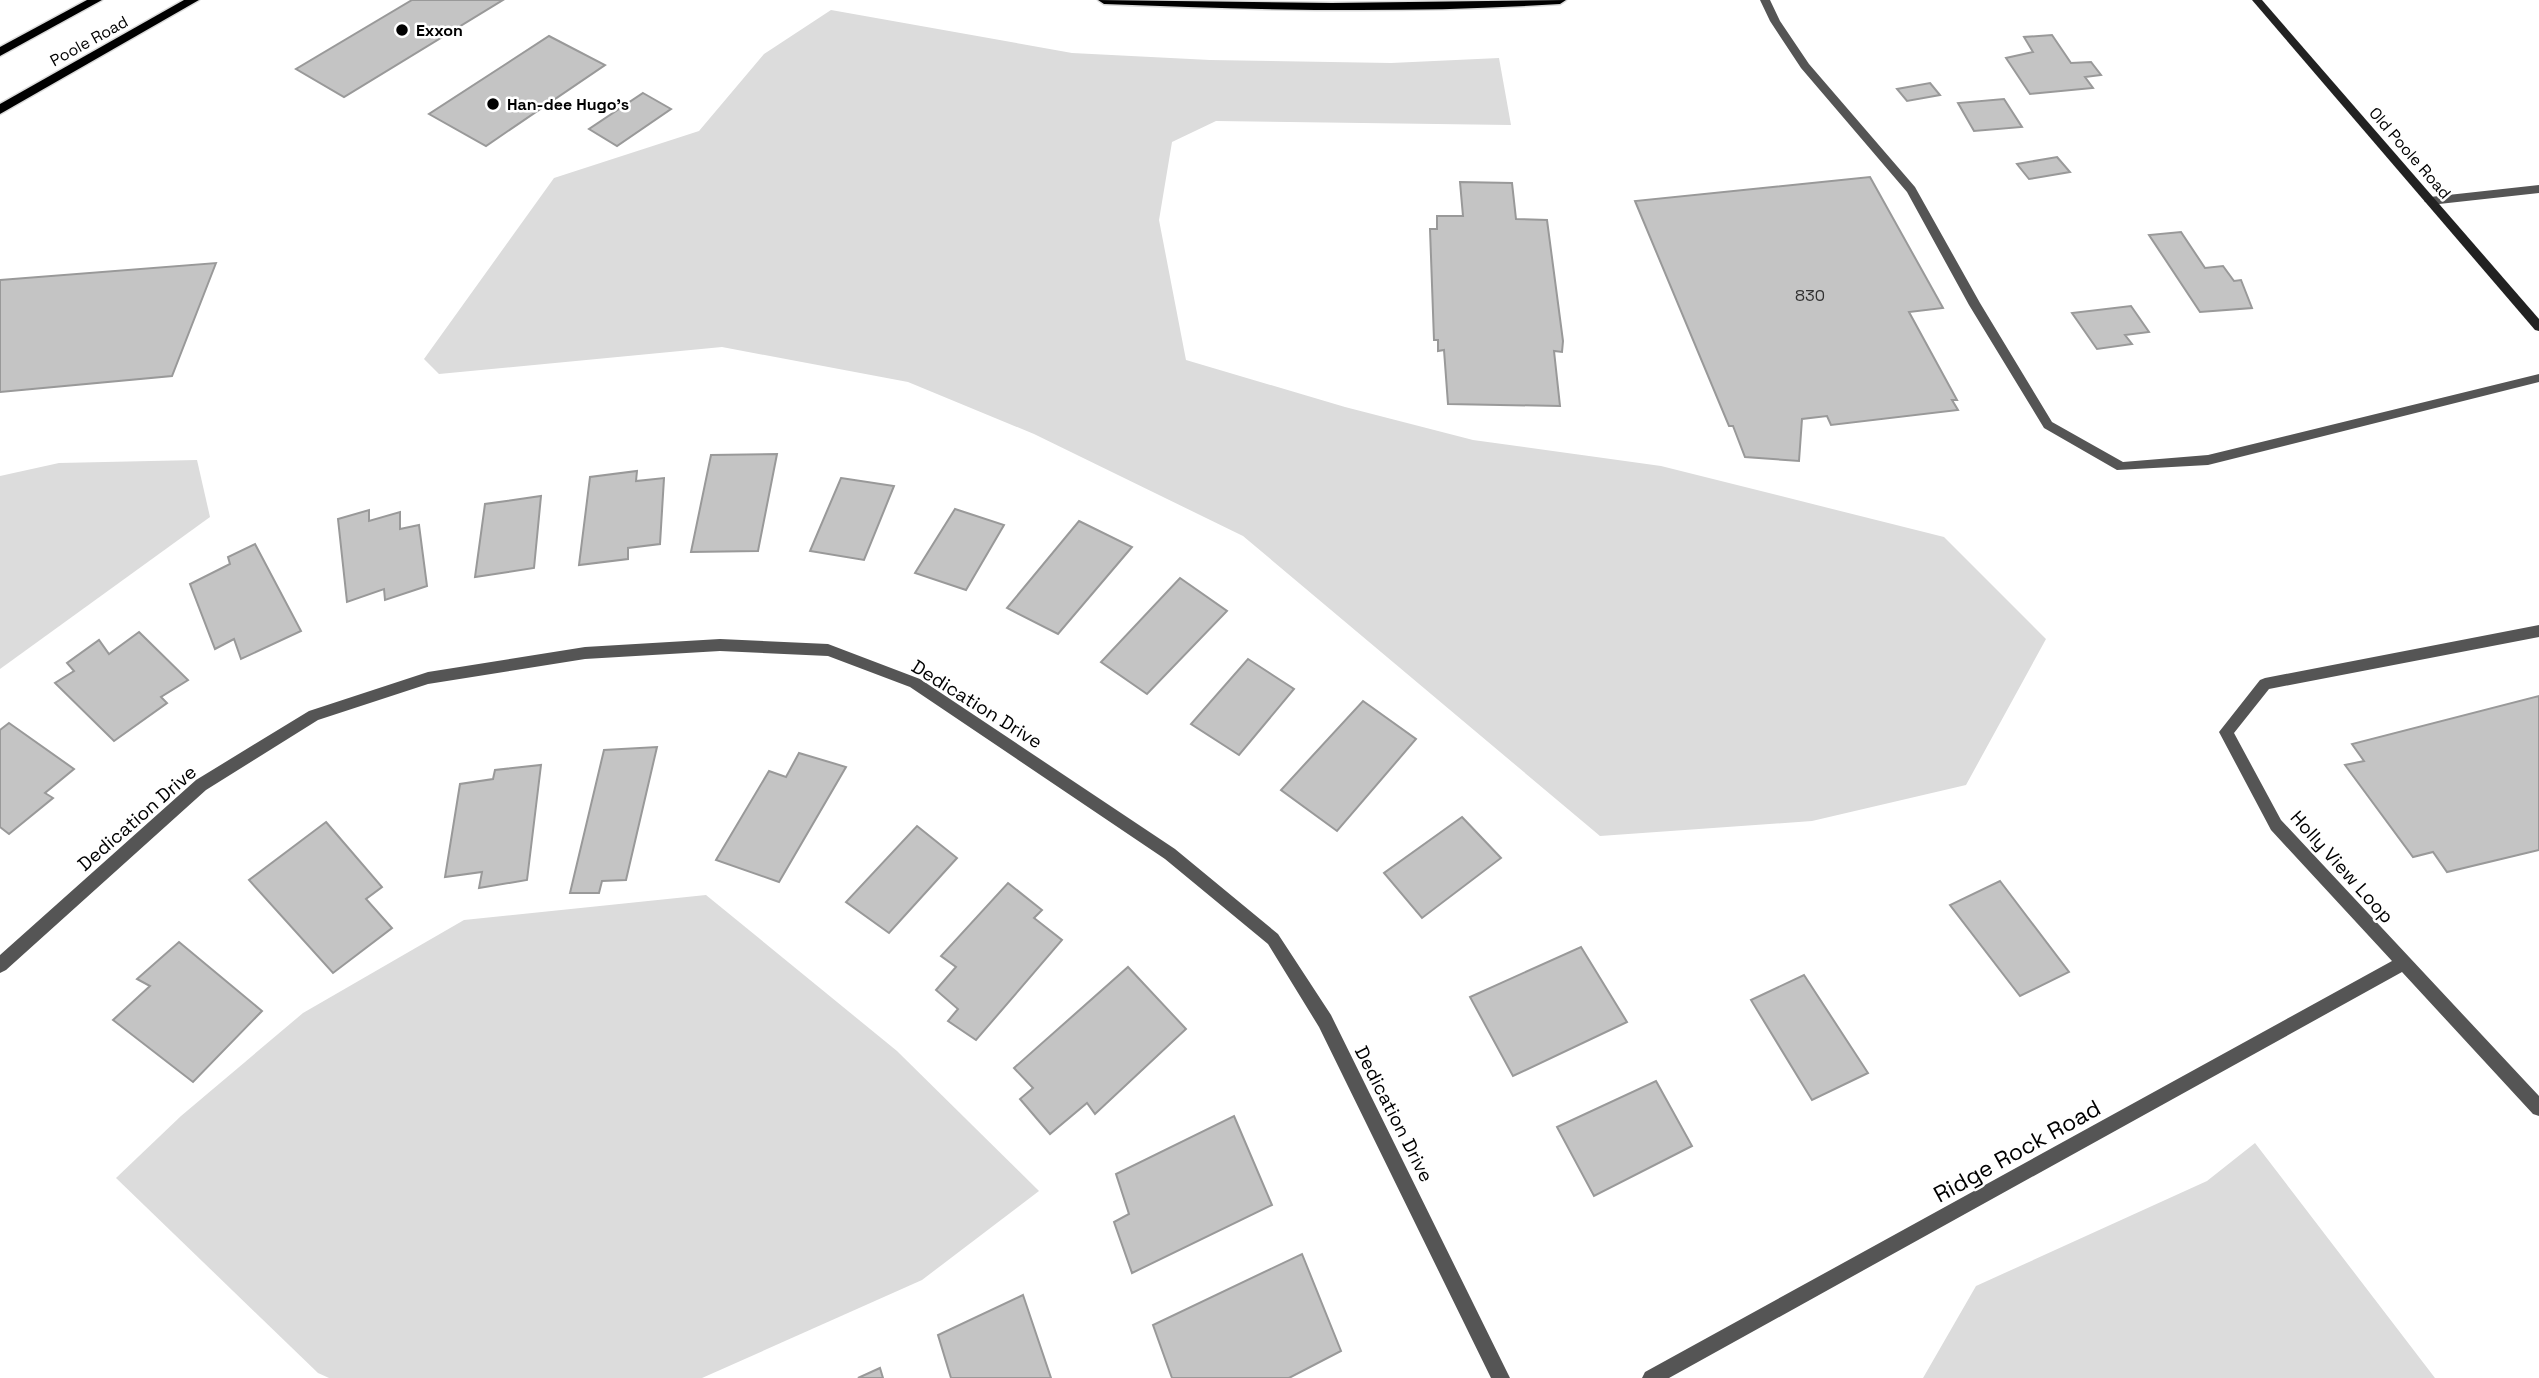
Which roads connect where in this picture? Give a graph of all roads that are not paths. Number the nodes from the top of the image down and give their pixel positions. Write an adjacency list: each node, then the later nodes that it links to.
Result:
1 (96, 0): 7 (main road, Poole Road)
2 (193, 0): 8 (main road, Poole Road)
3 (1104, 0): 4 (main road)
4 (1560, 0)
5 (1766, 0): 12 (street)
6 (2257, 0): 10 (street, Old Poole Road)
7 (0, 52)
8 (0, 110)
9 (2539, 189): 10 (street)
10 (2430, 201): 11 (street, Old Poole Road)
11 (2539, 327)
12 (2539, 378)
13 (2539, 631): 14 (street, Holly View Loop)
14 (2404, 963): 16 (street, Holly View Loop); 18 (street, Ridge Rock Road)
15 (0, 965): 17 (street, Dedication Drive)
16 (2539, 1108)
17 (1502, 1378)
18 (1651, 1378)

